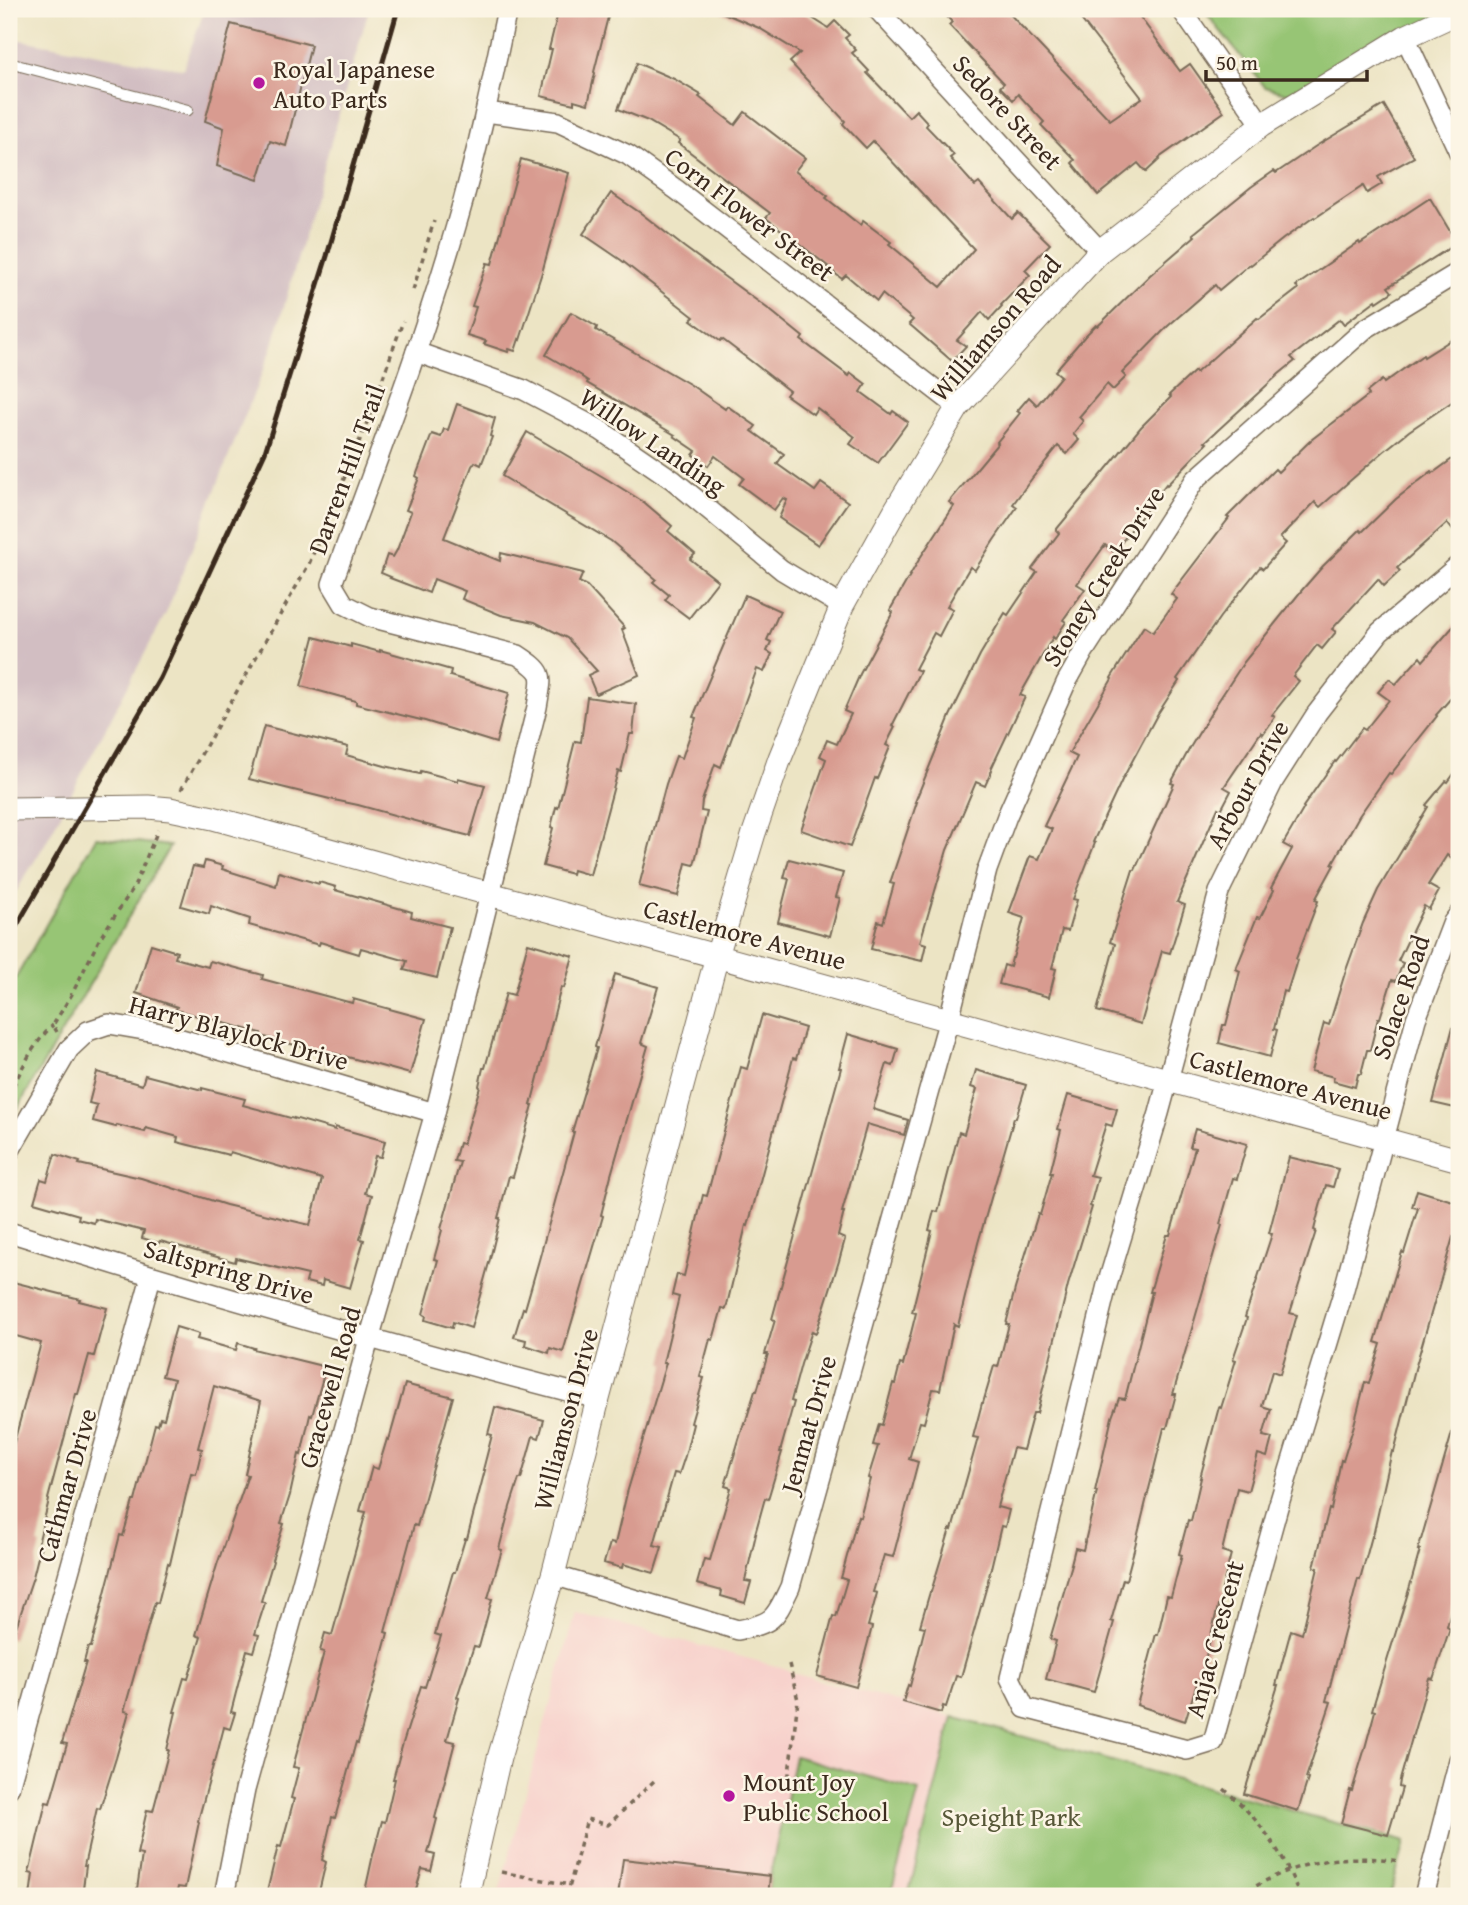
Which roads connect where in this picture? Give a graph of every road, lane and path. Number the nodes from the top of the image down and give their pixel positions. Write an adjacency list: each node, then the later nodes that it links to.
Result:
1 (507, 9): 8 (street, Darren Hill Trail)
2 (877, 9): 12 (street, Sedore Street)
3 (1181, 9): 9 (street)
4 (1459, 12): 5 (street, Williamson Road)
5 (1405, 37): 9 (street, Williamson Road); 10 (street)
6 (9, 63): 7 (lane)
7 (188, 110)
8 (486, 112): 16 (street, Darren Hill Trail); 17 (street, Corn Flower Street)
9 (1262, 125): 12 (street, Williamson Road)
10 (1459, 152)
11 (435, 219): 14 (path)
12 (1100, 251): 17 (street, Williamson Road)
13 (1459, 272): 25 (street, Stoney Creek Drive)
14 (412, 294)
15 (403, 319): 21 (path)
16 (416, 352): 19 (street, Willow Landing); 22 (street, Darren Hill Trail)
17 (958, 407): 19 (street, Williamson Road)
18 (1459, 565): 28 (street, Arbour Drive)
19 (842, 606): 24 (street, Williamson Road)
20 (9, 809): 21 (street, Castlemore Avenue)
21 (170, 809): 22 (street, Castlemore Avenue); 26 (path)
22 (491, 894): 24 (street, Castlemore Avenue); 30 (street, Gracewell Road)
23 (1459, 914): 31 (street, Solace Road)
24 (717, 956): 25 (street, Castlemore Avenue); 37 (street, Williamson Drive)
25 (949, 1019): 28 (street, Castlemore Avenue); 38 (street, Jenmat Drive)
26 (52, 1025): 27 (path); 29 (path)
27 (69, 1049): 30 (street, Harry Blaylock Drive); 32 (street, Harry Blaylock Drive)
28 (1168, 1079): 31 (street, Castlemore Avenue); 31 (street, Anjac Crescent)
29 (9, 1096)
30 (435, 1114): 36 (street, Gracewell Road)
31 (1384, 1139): 33 (street, Castlemore Avenue)
32 (9, 1152)
33 (1459, 1160)
34 (9, 1232): 35 (street, Saltspring Drive)
35 (150, 1277): 36 (street, Saltspring Drive); 43 (street, Cathmar Drive)
36 (369, 1339): 37 (street, Saltspring Drive); 49 (street, Gracewell Road)
37 (598, 1399): 38 (street, Williamson Drive)
38 (553, 1575): 50 (street, Williamson Drive)
39 (789, 1664): 42 (path)
40 (1458, 1768): 54 (street)
41 (655, 1780): 48 (path)
42 (790, 1782)
43 (9, 1788)
44 (1224, 1789): 46 (path)
45 (1401, 1861): 46 (path)
46 (1290, 1869): 52 (path); 53 (path)
47 (501, 1872): 48 (path)
48 (570, 1885): 51 (path)
49 (224, 1896)
50 (467, 1896)
51 (567, 1896)
52 (1239, 1896)
53 (1300, 1896)
54 (1424, 1896)

